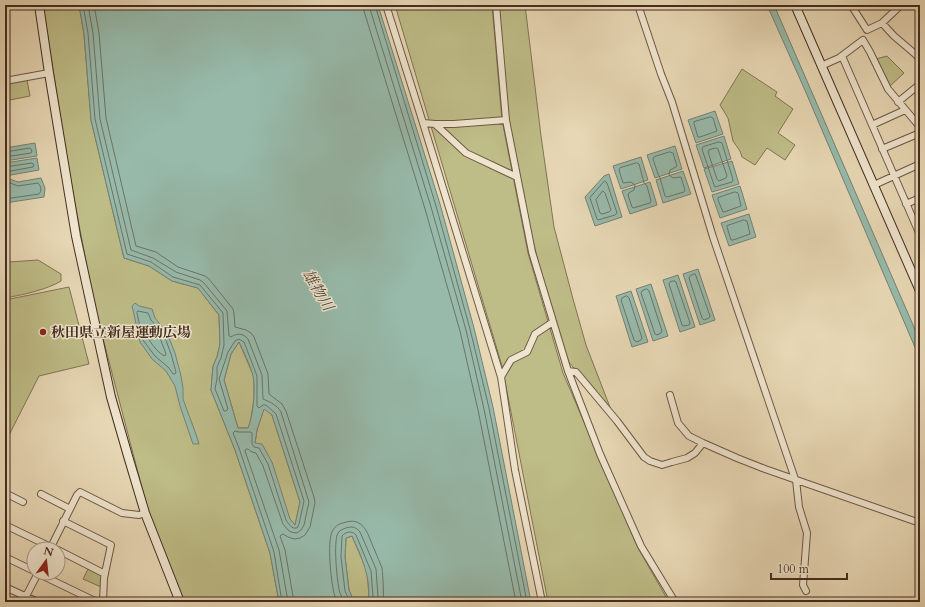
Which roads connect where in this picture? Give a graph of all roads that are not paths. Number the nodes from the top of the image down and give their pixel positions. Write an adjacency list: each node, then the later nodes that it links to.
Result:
1 (40, 5): 14 (street)
2 (386, 5): 20 (street)
3 (496, 5): 19 (street)
4 (638, 5): 39 (street)
5 (736, 5): 6 (street)
6 (750, 5)
7 (795, 5): 13 (street)
8 (851, 5): 10 (street)
9 (901, 5): 10 (street)
10 (882, 23): 12 (street)
11 (842, 56): 13 (street); 17 (street); 22 (street)
12 (920, 59)
13 (821, 66): 29 (street)
14 (49, 73): 15 (street); 44 (street)
15 (5, 81)
16 (920, 84): 17 (street)
17 (898, 102): 18 (street)
18 (905, 110): 22 (street); 23 (street)
19 (506, 120): 21 (street); 28 (street)
20 (423, 123): 21 (street); 36 (street)
21 (435, 124): 28 (street)
22 (872, 125): 25 (street)
23 (920, 127)
24 (920, 132): 25 (street)
25 (882, 149): 27 (street)
26 (920, 164): 27 (street)
27 (894, 176): 29 (street); 31 (street)
28 (517, 177): 34 (street)
29 (874, 185): 33 (street)
30 (920, 198): 31 (street)
31 (906, 204): 32 (street)
32 (919, 233)
33 (920, 291)
34 (553, 322): 35 (street); 36 (street)
35 (568, 371): 38 (street); 64 (street)
36 (501, 377): 63 (street)
37 (670, 395): 38 (street)
38 (703, 443): 39 (street)
39 (795, 480): 46 (street); 57 (street)
40 (5, 493): 42 (street)
41 (41, 494): 43 (street)
42 (23, 502)
43 (70, 509): 44 (street); 45 (street)
44 (145, 513): 62 (street)
45 (63, 521): 49 (street); 53 (street)
46 (920, 523)
47 (5, 525): 48 (street)
48 (38, 541)
49 (55, 541)
50 (66, 554): 53 (street)
51 (5, 558): 52 (street)
52 (26, 567)
53 (105, 574): 61 (street)
54 (34, 581): 58 (street)
55 (54, 581): 60 (street)
56 (5, 587): 58 (street)
57 (806, 591)
58 (25, 599): 59 (street)
59 (38, 602)
60 (97, 602)
61 (103, 602)
62 (180, 602)
63 (542, 602)
64 (675, 602)

